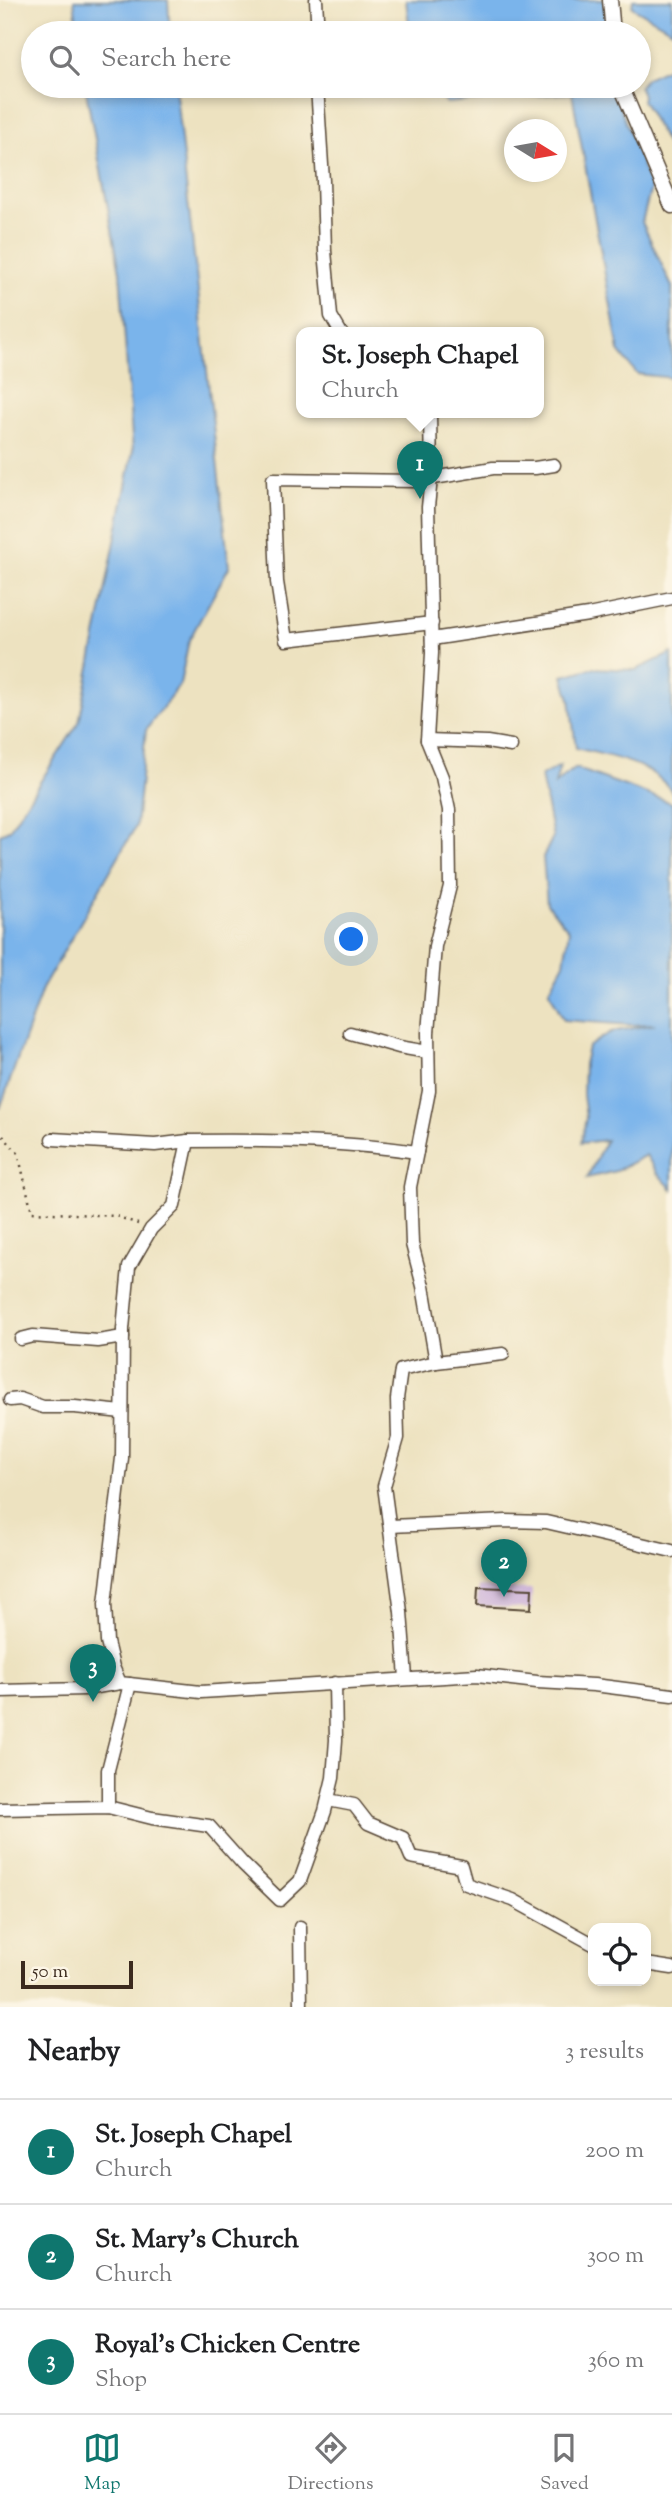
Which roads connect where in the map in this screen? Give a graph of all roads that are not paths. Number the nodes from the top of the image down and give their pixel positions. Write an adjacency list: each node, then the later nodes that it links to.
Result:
1 (316, 0): 3 (street)
2 (610, 0): 4 (street)
3 (317, 21)
4 (612, 21)
5 (318, 98): 8 (street)
6 (626, 98): 7 (street)
7 (672, 206)
8 (337, 327)
9 (430, 418): 11 (street)
10 (554, 465): 11 (street)
11 (431, 478): 13 (street); 13 (street)
12 (672, 598): 14 (street)
13 (432, 623): 14 (street)
14 (432, 639): 15 (street)
15 (427, 740): 16 (street); 18 (street)
16 (511, 746)
17 (350, 1033): 18 (street)
18 (428, 1052): 21 (street)
19 (52, 1139): 20 (street)
20 (187, 1141): 21 (street); 22 (street)
21 (417, 1153): 25 (street)
22 (123, 1337): 23 (street); 27 (street)
23 (21, 1339)
24 (503, 1354): 25 (street)
25 (436, 1362): 28 (street)
26 (10, 1400): 27 (street)
27 (122, 1412): 31 (street)
28 (390, 1526): 29 (street); 30 (street)
29 (672, 1551)
30 (407, 1678): 32 (street); 34 (street)
31 (125, 1683): 32 (street); 33 (street); 36 (street)
32 (335, 1683): 35 (street)
33 (0, 1691)
34 (672, 1695)
35 (328, 1800): 36 (street); 39 (street)
36 (108, 1807): 37 (street)
37 (0, 1809)
38 (300, 1927): 42 (street)
39 (588, 1941)
40 (651, 1965): 41 (street)
41 (672, 1968)
42 (301, 2007)

